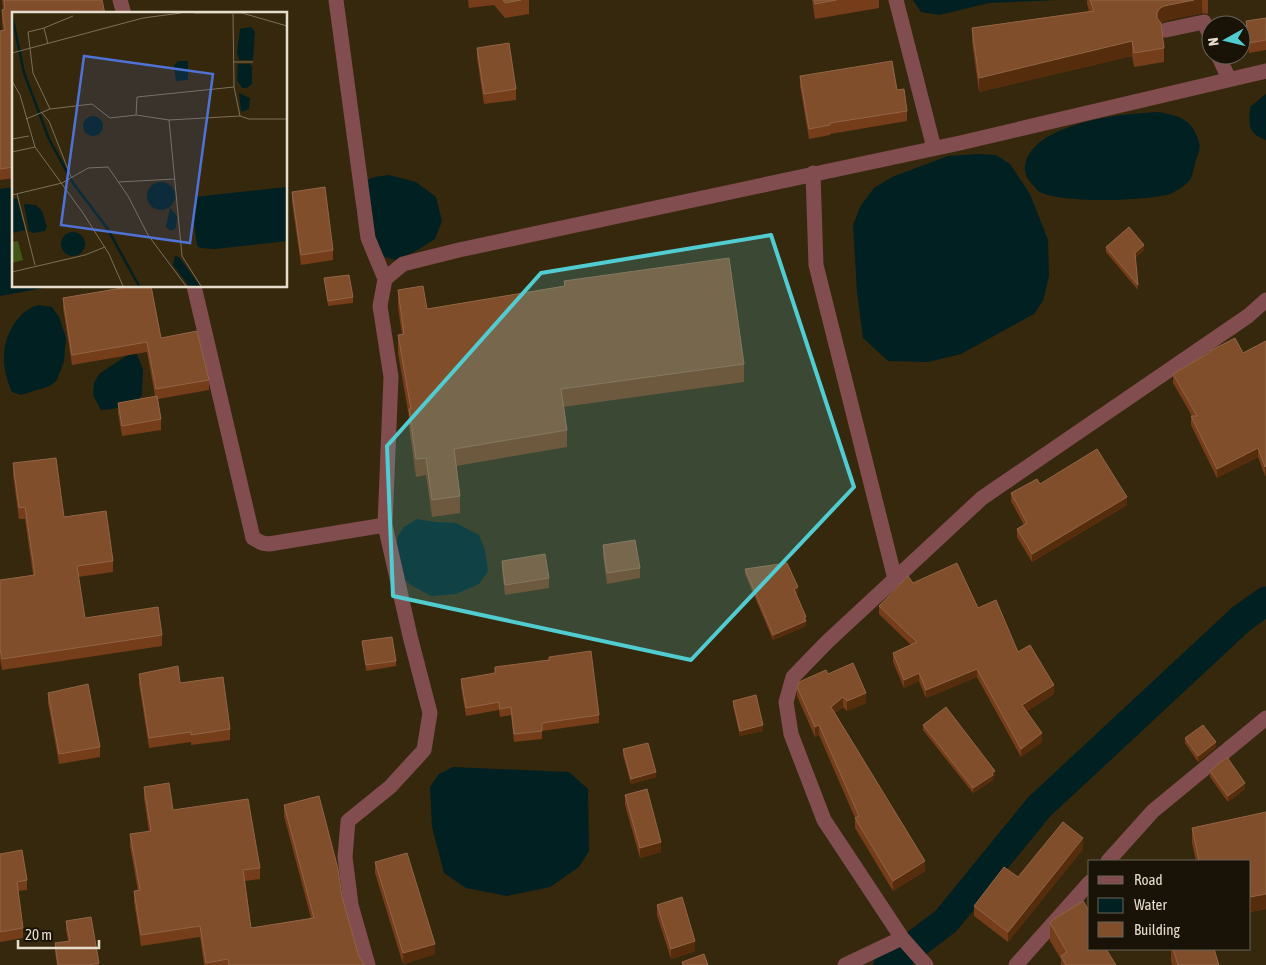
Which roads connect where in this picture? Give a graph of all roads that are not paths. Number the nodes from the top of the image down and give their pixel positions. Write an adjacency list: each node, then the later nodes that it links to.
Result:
1 (336, 0): 10 (street)
2 (896, 0): 8 (street)
3 (1201, 23): 4 (street)
4 (1166, 30)
5 (1223, 65): 7 (street)
6 (1266, 71): 7 (street)
7 (1229, 79): 8 (street)
8 (934, 148): 9 (street)
9 (813, 173): 10 (street); 14 (street)
10 (385, 279): 13 (street)
11 (194, 288): 13 (street)
12 (1266, 300): 14 (street)
13 (385, 525): 19 (street)
14 (895, 579): 18 (street)
15 (1266, 718): 16 (street)
16 (1109, 860)
17 (1088, 884): 22 (street)
18 (902, 938): 20 (street); 21 (street)
19 (368, 965)
20 (845, 965)
21 (926, 965)
22 (1016, 965)

